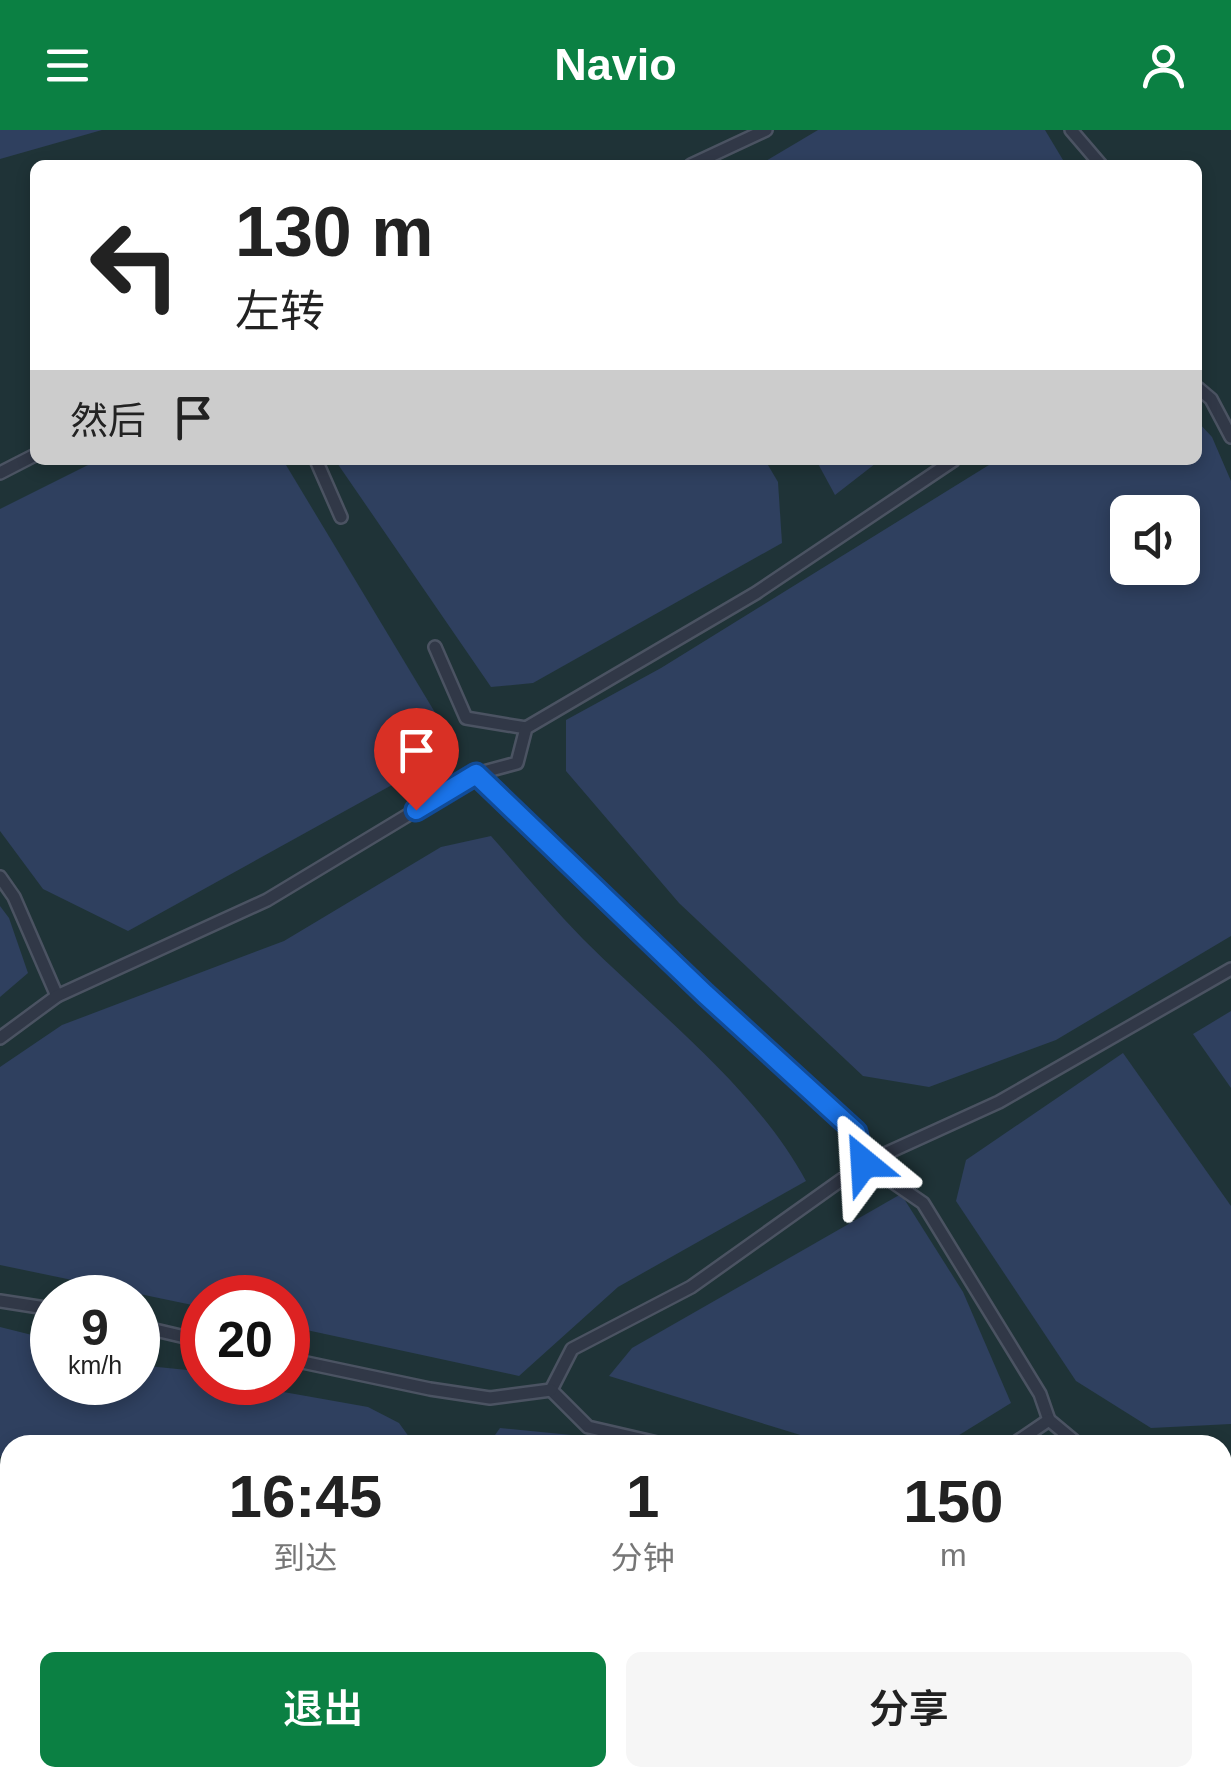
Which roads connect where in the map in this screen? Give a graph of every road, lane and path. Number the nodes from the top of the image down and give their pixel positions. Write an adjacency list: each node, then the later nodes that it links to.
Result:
1 (766, 130): 3 (lane)
2 (1071, 130): 4 (lane)
3 (703, 160)
4 (1097, 160)
5 (1202, 391): 6 (lane)
6 (1231, 436)
7 (30, 458): 10 (lane)
8 (318, 465): 11 (lane)
9 (947, 465): 13 (lane)
10 (0, 474)
11 (341, 517)
12 (435, 647): 13 (lane)
13 (526, 728): 14 (lane)
14 (476, 774): 17 (lane); 19 (lane)
15 (0, 877): 17 (lane)
16 (1231, 969): 19 (lane)
17 (57, 996): 18 (lane)
18 (0, 1038)
19 (864, 1163): 23 (lane); 24 (lane)
20 (0, 1301): 21 (lane)
21 (30, 1305)
22 (310, 1365): 23 (lane)
23 (550, 1390): 25 (lane)
24 (1049, 1420): 26 (lane); 27 (lane)
25 (623, 1435)
26 (1027, 1435)
27 (1067, 1435)

